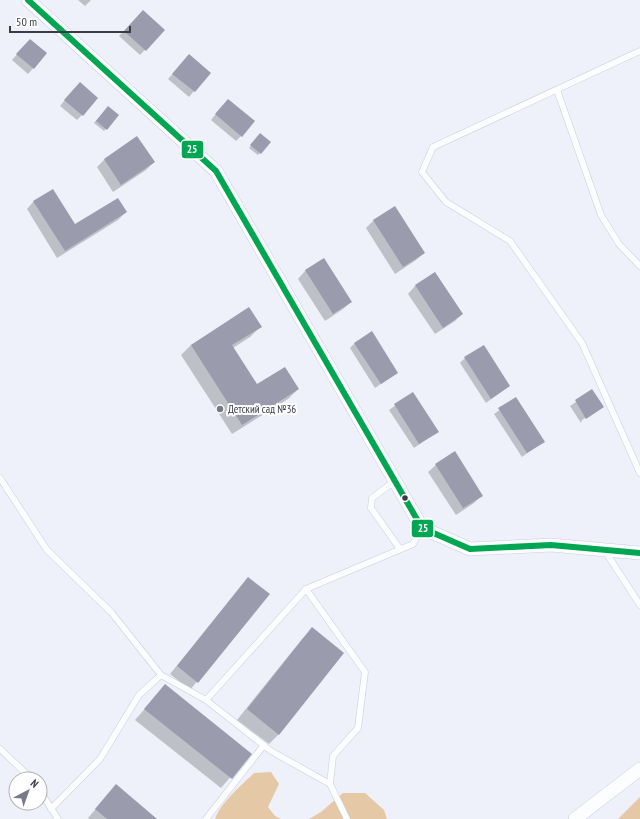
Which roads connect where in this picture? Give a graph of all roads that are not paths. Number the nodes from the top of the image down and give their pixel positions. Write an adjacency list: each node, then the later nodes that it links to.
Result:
1 (28, 0): 7 (street)
2 (640, 51): 3 (lane)
3 (557, 90): 4 (lane); 5 (lane)
4 (640, 266)
5 (640, 473)
6 (0, 478): 14 (lane)
7 (395, 481): 8 (street); 9 (lane)
8 (422, 528): 9 (lane); 10 (street)
9 (400, 549): 12 (lane)
10 (605, 550): 11 (street); 13 (lane)
11 (640, 552)
12 (306, 589): 15 (lane); 20 (lane)
13 (640, 605)
14 (161, 675): 15 (lane); 22 (lane)
15 (206, 700): 16 (lane)
16 (264, 746): 20 (lane); 24 (lane)
17 (0, 749): 19 (lane)
18 (640, 769): 26 (street)
19 (23, 771)
20 (330, 784): 25 (lane)
21 (48, 804): 22 (lane)
22 (51, 809): 23 (lane)
23 (58, 819)
24 (206, 819)
25 (347, 819)
26 (575, 819)

